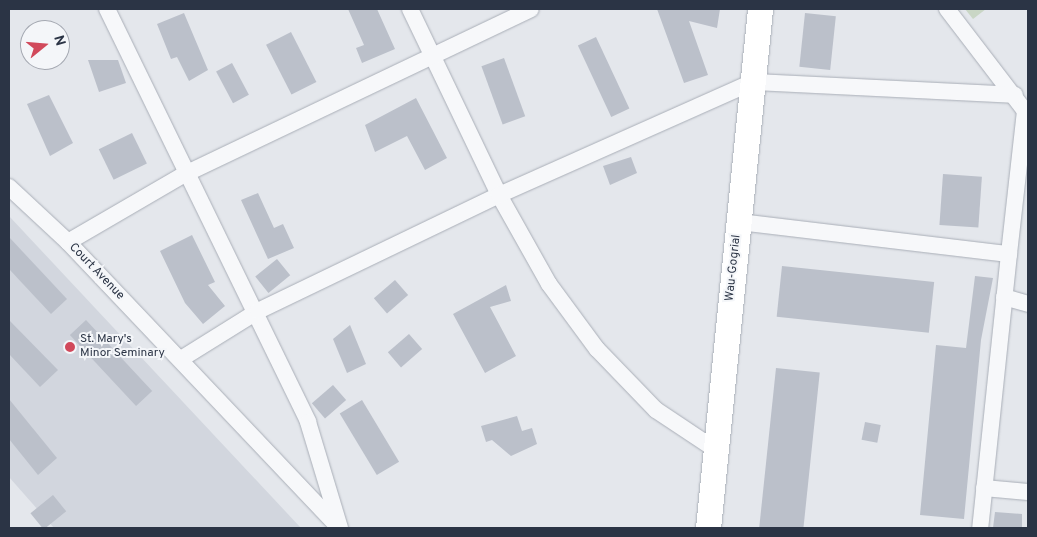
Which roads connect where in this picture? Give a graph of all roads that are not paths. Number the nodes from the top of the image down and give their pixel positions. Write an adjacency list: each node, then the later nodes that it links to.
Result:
1 (107, 9): 11 (street)
2 (410, 9): 6 (street)
3 (531, 9): 6 (street)
4 (760, 9): 7 (main road, Wau-Gogrial)
5 (947, 9): 8 (street)
6 (432, 55): 11 (street); 13 (street)
7 (753, 82): 8 (street); 13 (street); 14 (main road, Wau-Gogrial)
8 (1014, 96): 9 (street)
9 (1026, 113): 16 (street)
10 (9, 174): 12 (street)
11 (185, 174): 15 (street); 19 (street)
12 (12, 190): 15 (street, Court Avenue)
13 (499, 195): 19 (street); 21 (street)
14 (739, 222): 16 (street); 21 (main road, Wau-Gogrial)
15 (68, 242): 20 (street, Court Avenue)
16 (1009, 254): 17 (street)
17 (1004, 297): 18 (street); 22 (street)
18 (1028, 304)
19 (258, 311): 20 (street); 24 (street)
20 (181, 359): 24 (street, Court Avenue)
21 (716, 450): 25 (main road, Wau-Gogrial)
22 (984, 488): 23 (street); 26 (street)
23 (1028, 492)
24 (340, 528)
25 (708, 528)
26 (980, 528)

